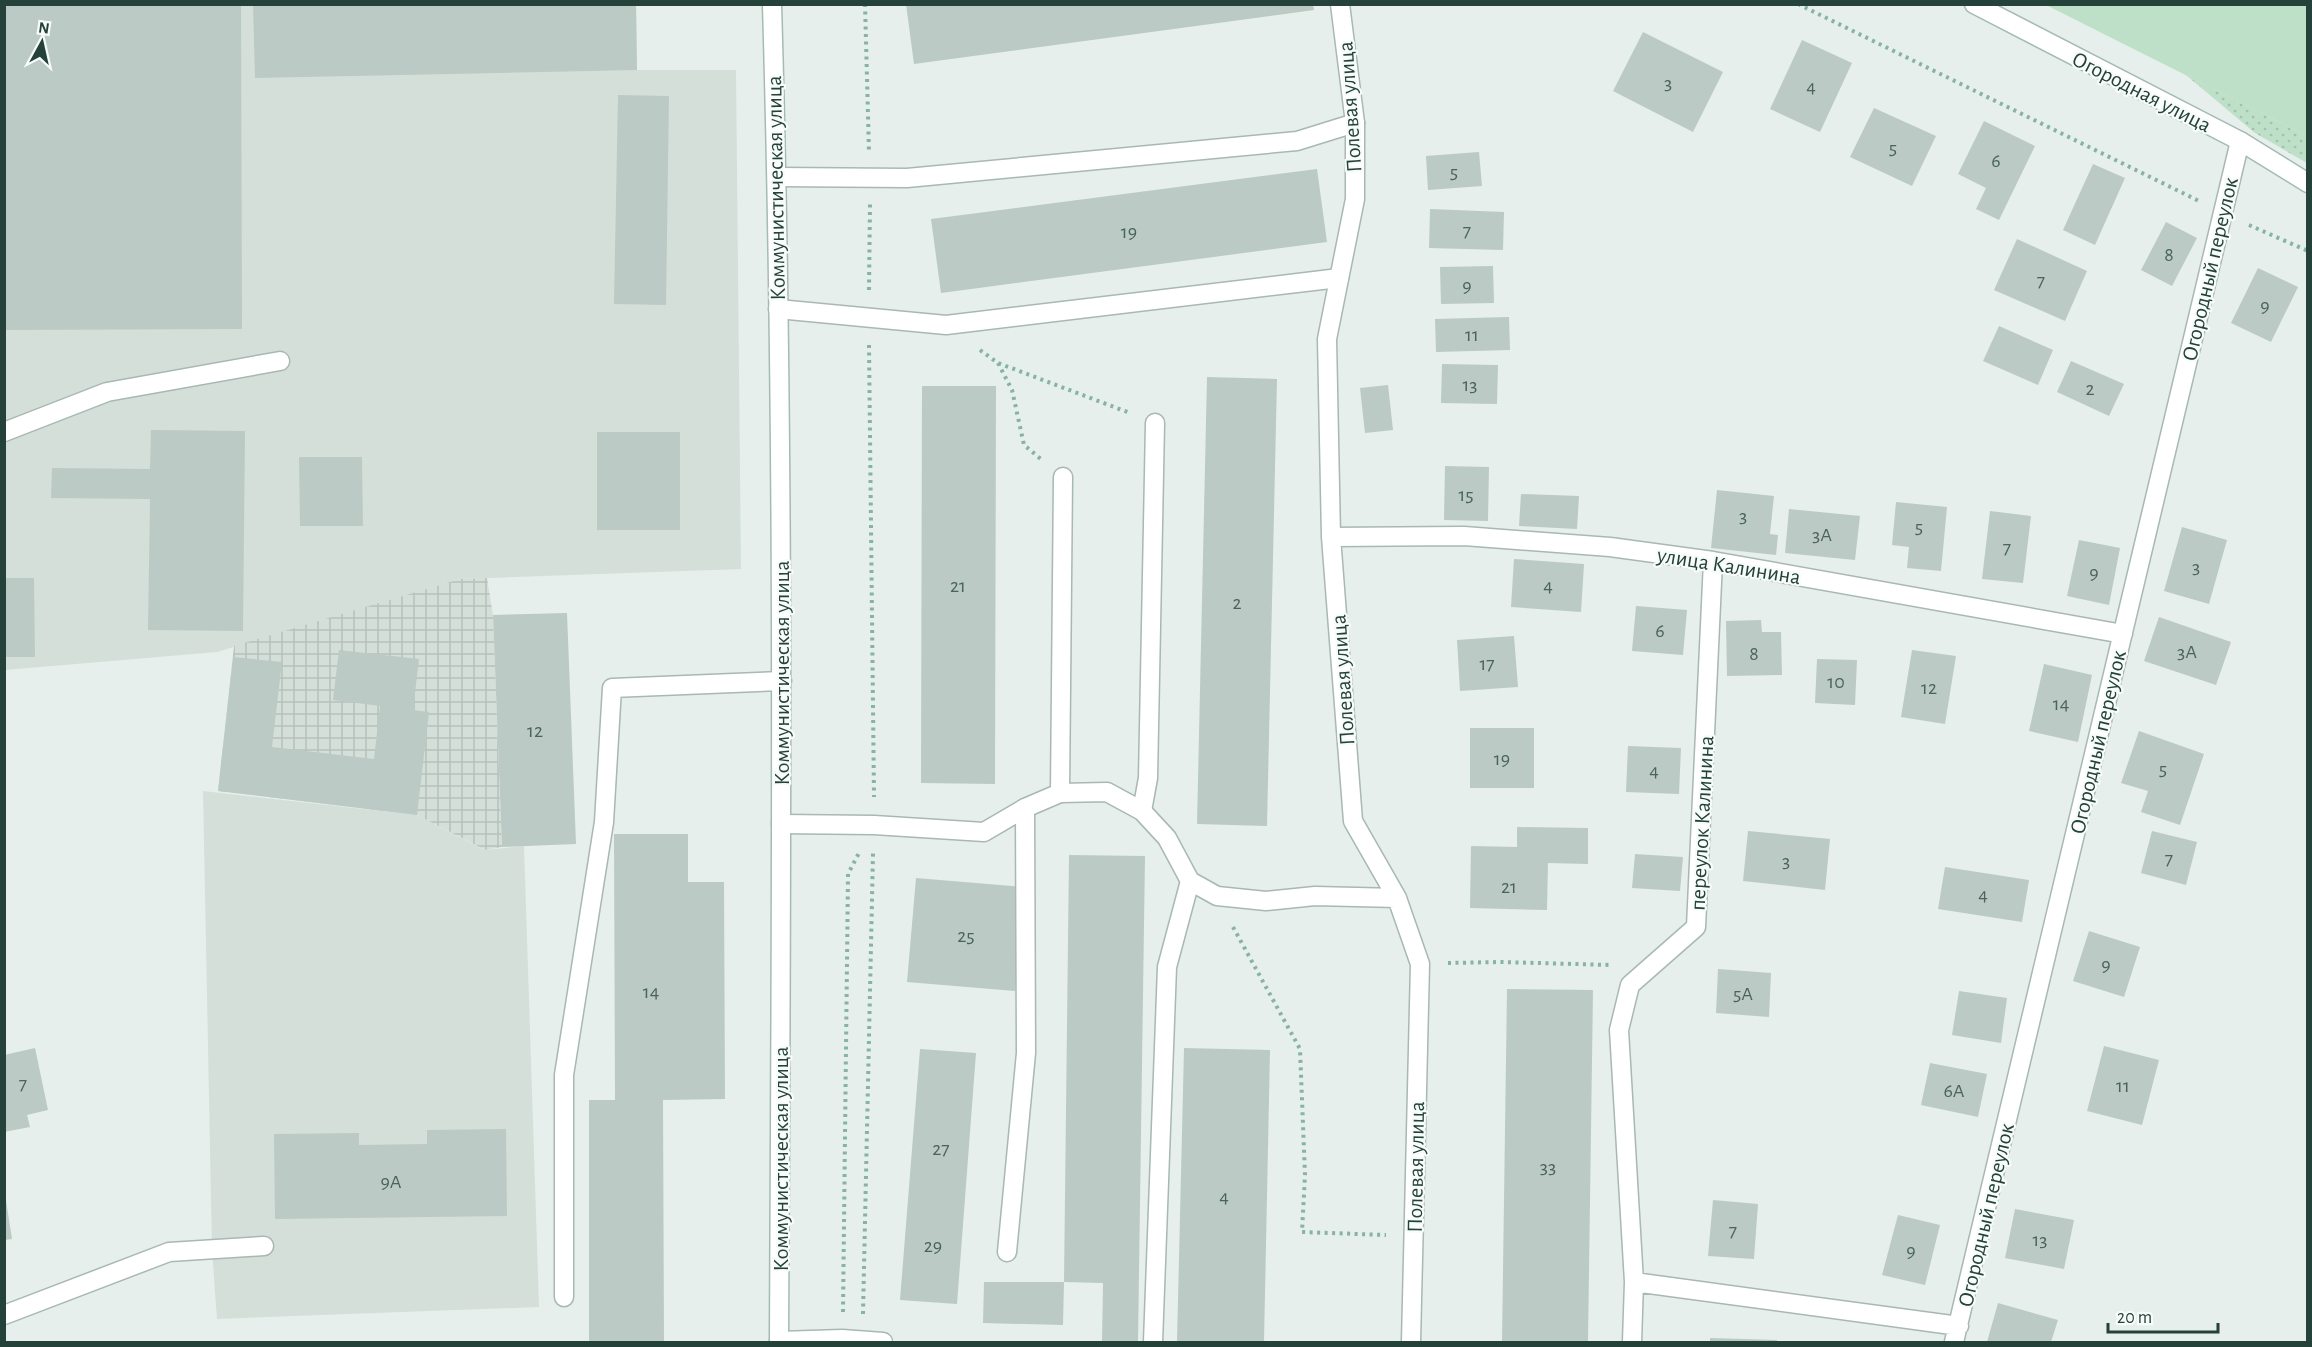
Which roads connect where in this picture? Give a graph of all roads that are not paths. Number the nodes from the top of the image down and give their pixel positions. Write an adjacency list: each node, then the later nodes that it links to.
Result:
1 (772, 4): 6 (street, Коммунистическая улица)
2 (1340, 4): 4 (street, Полевая улица)
3 (1974, 4): 5 (street, Огородная улица)
4 (1355, 123): 6 (street); 8 (street, Полевая улица)
5 (2240, 141): 7 (street, Огородная улица); 16 (street, Огородный переулок)
6 (777, 177): 9 (street, Коммунистическая улица)
7 (2307, 183)
8 (1339, 278): 9 (street); 14 (street, Полевая улица)
9 (778, 309): 17 (street, Коммунистическая улица)
10 (280, 361): 12 (street)
11 (1155, 423): 20 (street)
12 (4, 432)
13 (1063, 477): 18 (street)
14 (1331, 537): 15 (street, улица Калинина); 23 (street, Полевая улица)
15 (1713, 561): 16 (street, улица Калинина); 26 (street, переулок Калинина)
16 (2123, 634): 29 (street, Огородный переулок)
17 (782, 681): 21 (street, Коммунистическая улица); 27 (street)
18 (1060, 793): 19 (street); 20 (street)
19 (1025, 808): 21 (street); 25 (street)
20 (1142, 812): 22 (street)
21 (781, 824): 30 (street, Коммунистическая улица)
22 (1190, 881): 23 (street); 32 (street)
23 (1397, 898): 33 (street, Полевая улица)
24 (264, 1246): 28 (street)
25 (1007, 1252)
26 (1634, 1282): 29 (street); 34 (street)
27 (564, 1297)
28 (4, 1315)
29 (1957, 1334)
30 (779, 1342): 31 (street)
31 (883, 1342)
32 (1153, 1342)
33 (1411, 1342)
34 (1632, 1342)

